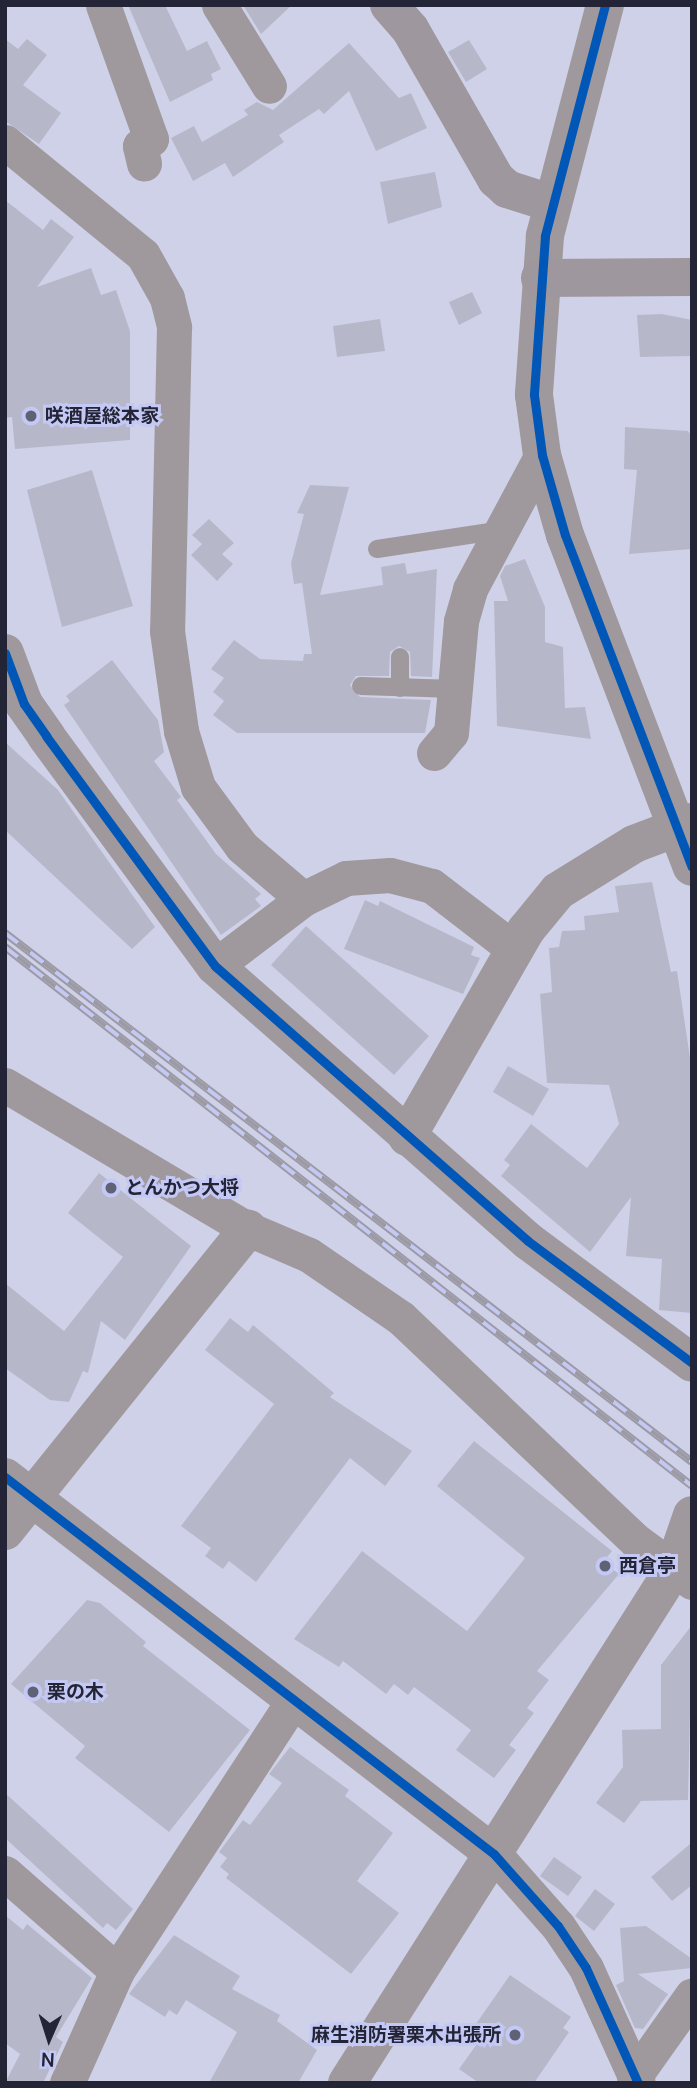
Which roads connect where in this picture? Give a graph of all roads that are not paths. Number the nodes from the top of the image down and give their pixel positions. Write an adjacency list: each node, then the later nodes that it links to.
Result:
1 (103, 5): 7 (street)
2 (219, 5): 5 (street)
3 (388, 5): 8 (main road)
4 (605, 5): 8 (street)
5 (268, 86)
6 (5, 142): 22 (street)
7 (145, 164)
8 (551, 203): 10 (street)
9 (692, 277): 10 (main road)
10 (540, 278): 11 (street)
11 (542, 455): 12 (street); 20 (street)
12 (502, 530): 13 (lane); 18 (street)
13 (377, 549)
14 (5, 653): 24 (street)
15 (400, 657): 17 (lane)
16 (361, 687): 17 (lane)
17 (400, 688): 18 (lane)
18 (456, 688): 19 (street)
19 (434, 753)
20 (684, 825): 21 (street); 23 (street)
21 (692, 867)
22 (303, 899): 23 (street); 24 (street)
23 (515, 950): 26 (street)
24 (215, 966): 26 (street)
25 (5, 1085): 27 (street)
26 (407, 1137): 28 (street)
27 (247, 1229): 29 (street); 32 (street)
28 (692, 1363)
29 (20, 1488): 31 (street); 33 (street)
30 (692, 1515): 32 (street)
31 (5, 1531)
32 (683, 1576): 34 (street)
33 (293, 1699): 34 (street); 36 (street)
34 (495, 1853): 38 (street); 40 (street)
35 (10, 1887): 36 (street)
36 (117, 1971): 39 (street)
37 (692, 1995): 38 (street)
38 (636, 2080)
39 (67, 2083)
40 (347, 2083)

